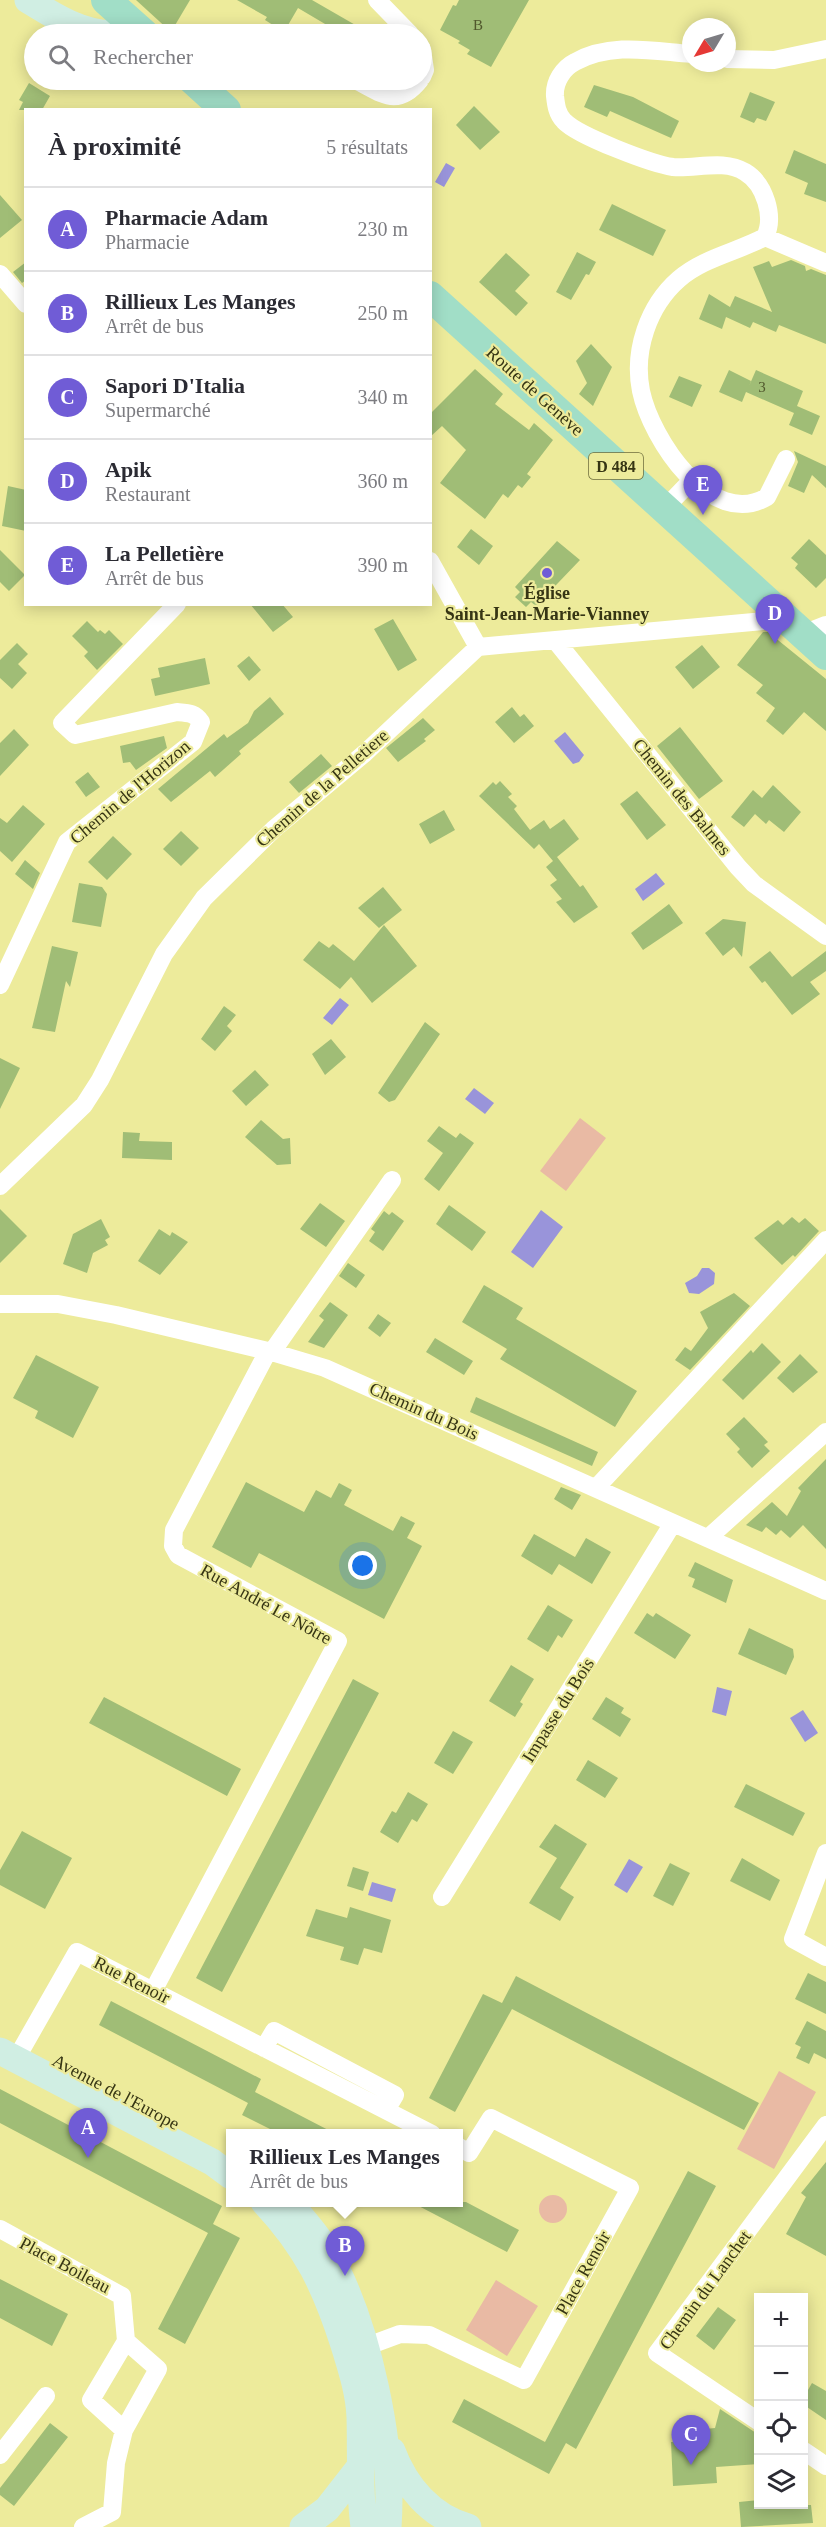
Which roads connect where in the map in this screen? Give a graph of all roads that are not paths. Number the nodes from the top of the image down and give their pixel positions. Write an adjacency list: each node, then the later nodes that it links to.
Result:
1 (28, 0): 3 (street)
2 (377, 0): 4 (street)
3 (67, 24)
4 (400, 24)
5 (826, 50): 7 (street)
6 (682, 53): 12 (street)
7 (736, 59)
8 (209, 90): 11 (main road)
9 (376, 90): 10 (street)
10 (411, 90)
11 (224, 108)
12 (765, 237): 13 (street); 18 (street)
13 (826, 263)
14 (0, 274): 16 (street)
15 (432, 298): 19 (main road, Route de Genève / D 484)
16 (24, 302)
17 (786, 459): 18 (street)
18 (692, 482): 19 (street)
19 (664, 509): 22 (main road, Route de Genève / D 484)
20 (432, 565): 24 (street)
21 (175, 606): 27 (street, Chemin de l'Horizon)
22 (805, 626): 23 (street); 25 (main road, Route de Genève / D 484)
23 (555, 640): 24 (street); 26 (street, Chemin des Balmes)
24 (478, 647): 29 (street, Chemin de la Pelletiere)
25 (826, 655)
26 (826, 936)
27 (0, 985)
28 (392, 1180): 32 (street)
29 (0, 1186)
30 (826, 1240): 34 (street)
31 (0, 1304): 32 (street, Chemin du Bois)
32 (270, 1351): 34 (street, Chemin du Bois); 41 (street, Rue André Le Nôtre)
33 (826, 1432): 36 (street)
34 (596, 1488): 35 (street, Chemin du Bois)
35 (673, 1523): 36 (street, Chemin du Bois); 39 (street, Impasse du Bois)
36 (708, 1538): 37 (street, Chemin du Bois)
37 (826, 1591)
38 (826, 1853): 40 (street)
39 (442, 1897)
40 (826, 1957)
41 (153, 1991): 43 (street, Rue Renoir); 44 (street, Rue Renoir)
42 (0, 2031): 43 (street, Avenue de l'Europe)
43 (14, 2051): 47 (street, Avenue de l'Europe); 48 (street, Avenue de l'Europe)
44 (424, 2129)
45 (825, 2129): 55 (street, Chemin du Lanchet)
46 (464, 2150): 53 (street, Place Renoir)
47 (226, 2153)
48 (226, 2172)
49 (268, 2207): 61 (street)
50 (293, 2207): 53 (street)
51 (0, 2229): 52 (street, Place Boileau)
52 (126, 2341): 57 (street); 57 (street)
53 (364, 2347): 56 (street)
54 (46, 2396): 59 (street)
55 (754, 2418)
56 (382, 2422): 65 (street); 66 (street)
57 (124, 2430): 62 (street)
58 (808, 2454): 60 (street)
59 (0, 2455)
60 (826, 2466)
61 (359, 2468): 63 (street); 64 (street)
62 (83, 2527)
63 (303, 2527)
64 (364, 2527)
65 (388, 2527)
66 (468, 2527)

